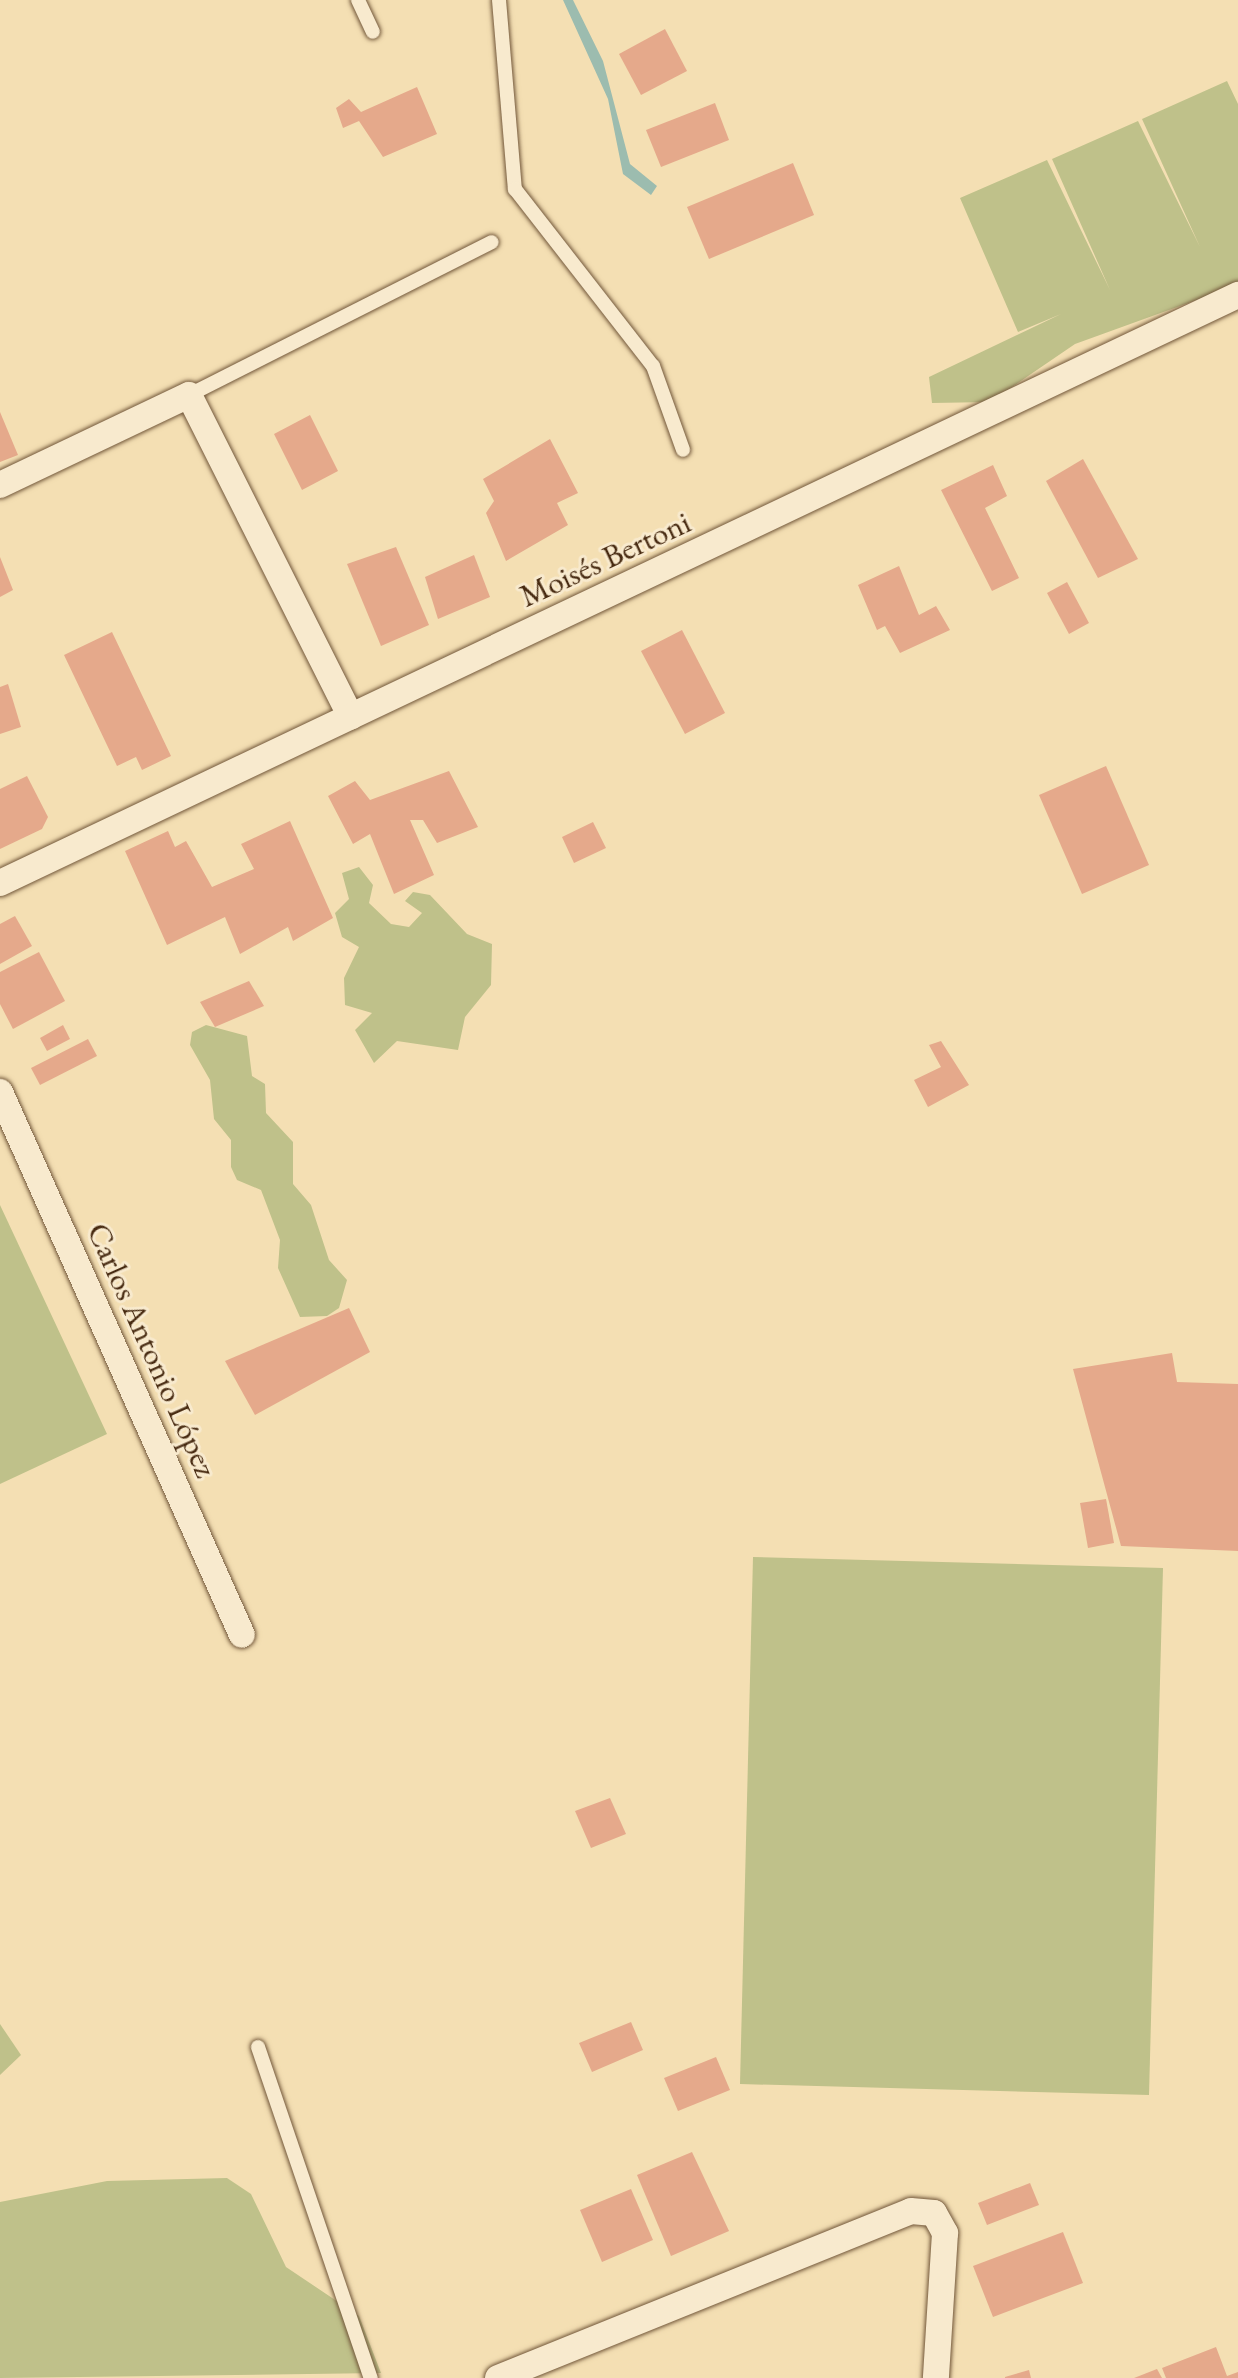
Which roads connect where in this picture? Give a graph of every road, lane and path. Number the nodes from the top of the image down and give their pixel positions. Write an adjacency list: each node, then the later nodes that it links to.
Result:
1 (358, 0): 3 (lane)
2 (499, 0): 7 (lane)
3 (373, 32)
4 (492, 242): 6 (lane)
5 (1238, 295): 9 (street, Moisés Bertoni)
6 (189, 395): 8 (street); 9 (street)
7 (683, 450)
8 (0, 485)
9 (351, 717): 10 (street, Moisés Bertoni)
10 (0, 883)
11 (0, 1092): 12 (street, Carlos Antonio López)
12 (242, 1635)
13 (258, 2047): 14 (lane)
14 (371, 2378)
15 (498, 2378): 16 (street)
16 (936, 2378)

